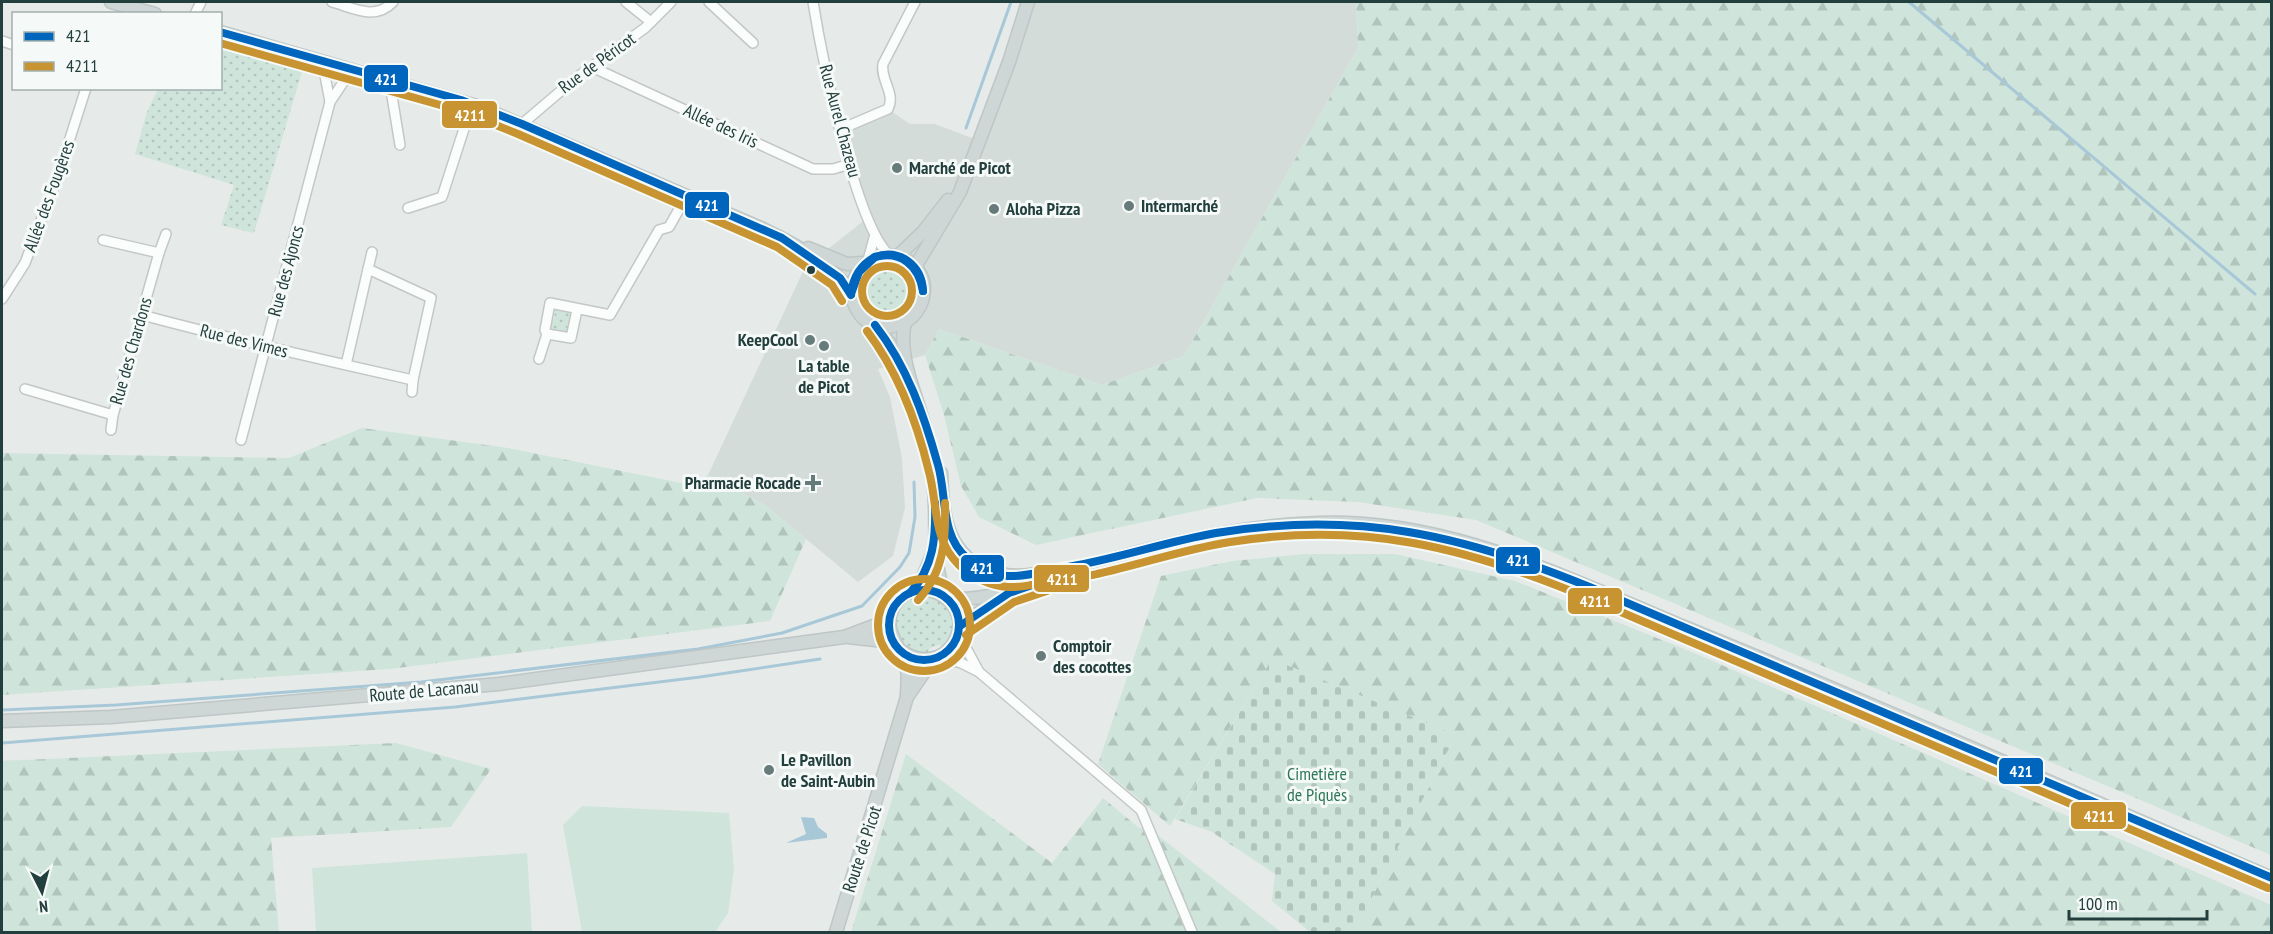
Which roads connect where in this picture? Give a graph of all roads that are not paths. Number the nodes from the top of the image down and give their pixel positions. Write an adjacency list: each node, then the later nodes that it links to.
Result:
1 (111, 2): 10 (main road)
2 (332, 2): 3 (street)
3 (393, 2)
4 (626, 2): 11 (street)
5 (671, 2): 11 (street, Rue de Péricot)
6 (709, 2): 13 (street)
7 (813, 2): 22 (street, Rue Aurel Chazeau)
8 (915, 2): 22 (street)
9 (1028, 2): 23 (main road)
10 (148, 12)
11 (651, 22): 15 (street, Rue de Péricot)
12 (222, 33): 14 (main road)
13 (753, 43)
14 (322, 60): 16 (main road); 19 (street, Rue des Ajoncs)
15 (594, 68): 21 (street, Rue de Péricot); 25 (street, Allée des Iris)
16 (352, 69): 17 (main road); 19 (street, Rue des Ajoncs)
17 (389, 78): 20 (main road); 24 (street)
18 (85, 90): 39 (street, Allée des Fougères)
19 (330, 102): 45 (street, Rue des Ajoncs)
20 (472, 104): 21 (main road); 27 (street)
21 (522, 124): 26 (main road)
22 (841, 129): 25 (street, Rue Aurel Chazeau)
23 (980, 141): 34 (main road); 36 (main road)
24 (400, 145)
25 (850, 164): 30 (street, Rue Aurel Chazeau)
26 (687, 195): 29 (main road); 40 (street)
27 (408, 208)
28 (166, 234): 33 (street, Rue des Chardons)
29 (782, 238): 35 (main road); 38 (main road)
30 (874, 238): 34 (street, Rue Aurel Chazeau); 35 (street)
31 (103, 240): 33 (street)
32 (372, 252): 37 (street)
33 (159, 254): 41 (street, Rue des Chardons)
34 (893, 255): 35 (main road); 36 (main road)
35 (866, 262): 38 (main road)
36 (915, 267): 42 (main road)
37 (368, 269): 47 (street); 48 (street)
38 (851, 295): 43 (main road)
39 (2, 299)
40 (577, 310): 44 (street); 44 (street)
41 (142, 315): 45 (street, Rue des Vimes); 52 (street, Rue des Chardons)
42 (905, 322): 43 (main road); 51 (main road)
43 (875, 325): 51 (main road)
44 (547, 334): 46 (street)
45 (267, 348): 47 (street, Rue des Vimes); 55 (street, Rue des Ajoncs)
46 (539, 359)
47 (346, 365): 48 (street, Rue des Vimes)
48 (413, 380): 50 (street)
49 (25, 389): 52 (street, Rue des Chardons)
50 (412, 392)
51 (915, 394): 53 (main road)
52 (113, 415): 54 (street)
53 (924, 426): 56 (main road); 57 (main road)
54 (111, 430)
55 (241, 440)
56 (935, 547): 58 (main road); 60 (main road)
57 (1096, 564): 59 (main road); 69 (main road)
58 (910, 593): 60 (main road); 61 (main road)
59 (1009, 593): 60 (main road); 62 (main road)
60 (947, 598): 62 (main road)
61 (891, 612): 63 (main road); 64 (main road)
62 (959, 630): 65 (main road); 66 (street)
63 (843, 637): 64 (main road); 68 (main road, Route de Lacanau)
64 (897, 646): 65 (main road); 67 (main road, Route de Picot)
65 (936, 658): 66 (street); 67 (main road, Route de Picot)
66 (979, 672): 71 (street)
67 (907, 697): 70 (main road, Route de Picot)
68 (2, 721)
69 (2271, 878)
70 (836, 933)
71 (1192, 933)

